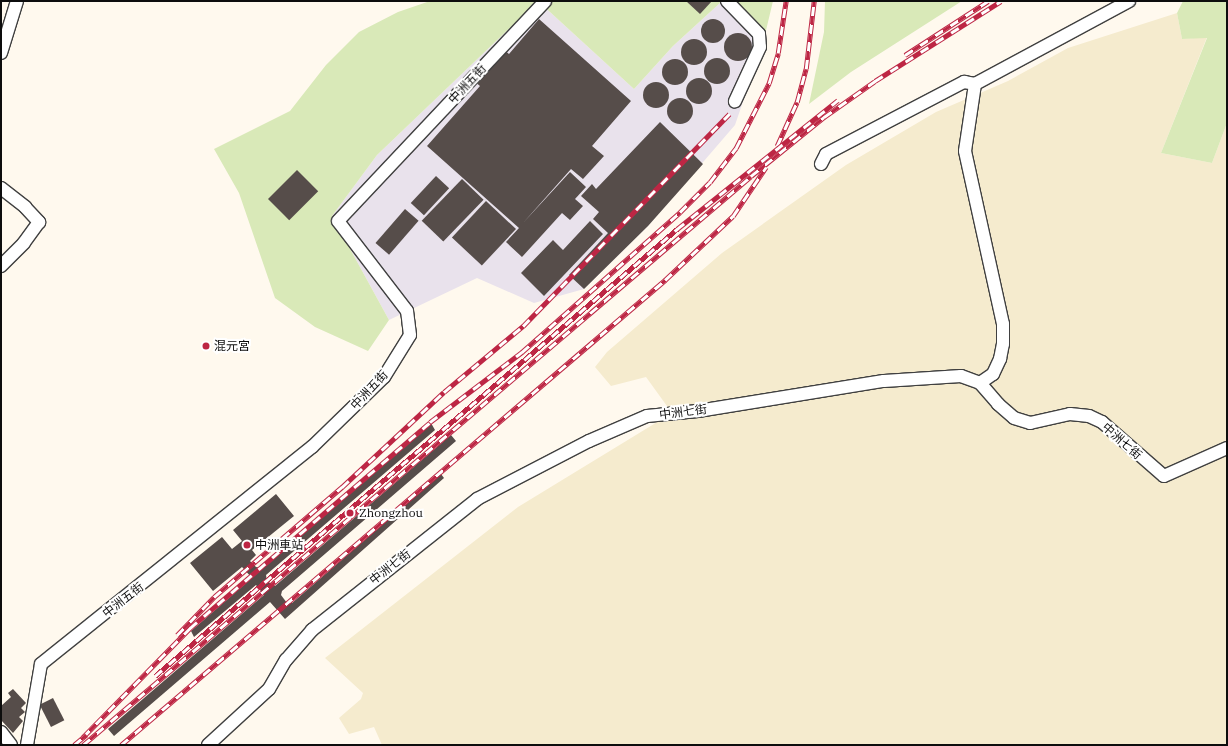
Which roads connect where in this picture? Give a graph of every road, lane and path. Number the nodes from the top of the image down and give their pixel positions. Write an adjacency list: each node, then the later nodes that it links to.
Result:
1 (17, 1): 5 (street)
2 (545, 1): 15 (street, 中洲五街)
3 (727, 1): 7 (street)
4 (1129, 1): 6 (street)
5 (1, 53)
6 (975, 84): 8 (street); 11 (street)
7 (735, 101)
8 (821, 164)
9 (1, 188): 10 (street)
10 (1, 266)
11 (980, 383): 12 (street, 中洲七街); 16 (street, 中洲七街)
12 (1227, 448)
13 (1, 732): 14 (street)
14 (11, 745)
15 (27, 745)
16 (208, 745)

